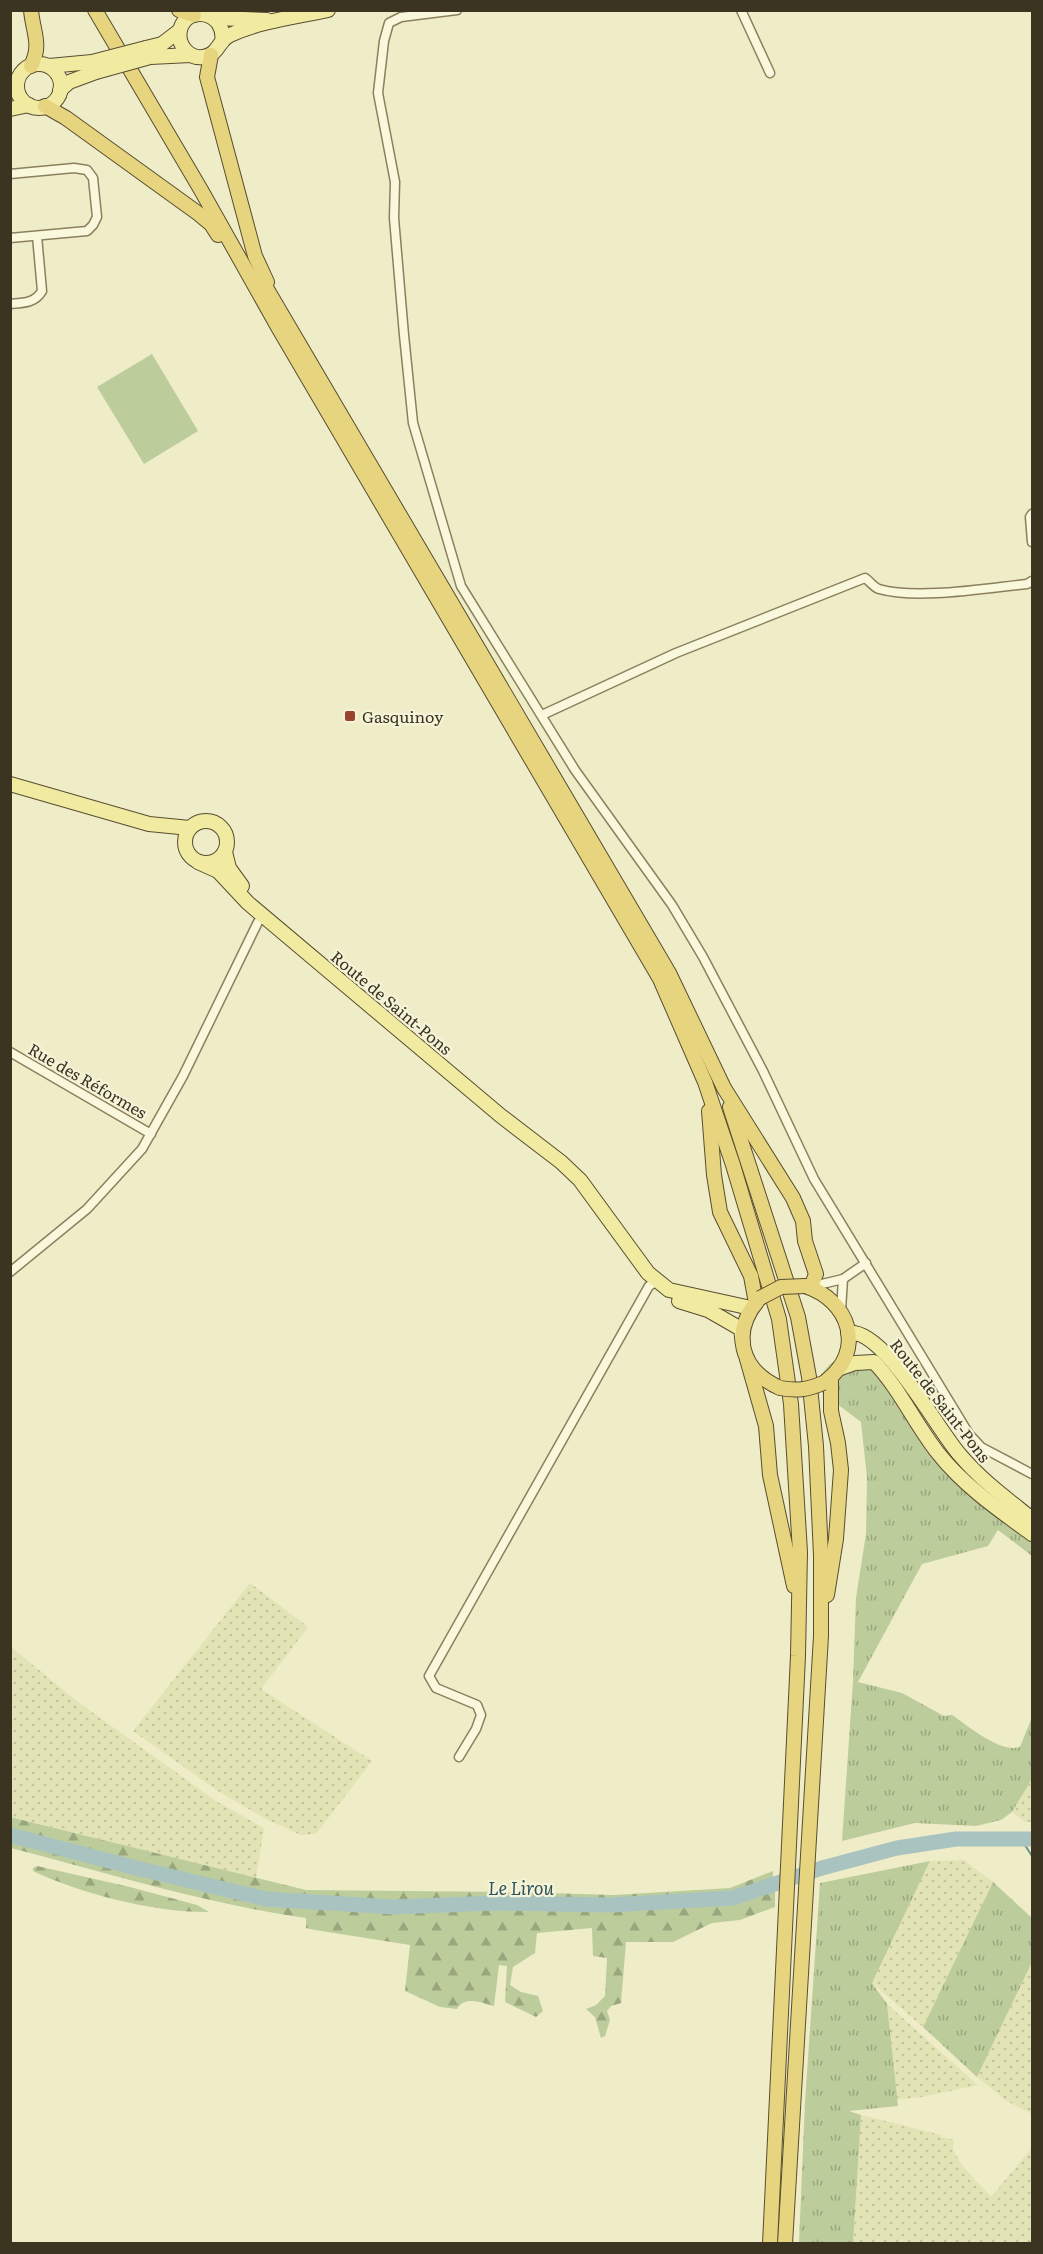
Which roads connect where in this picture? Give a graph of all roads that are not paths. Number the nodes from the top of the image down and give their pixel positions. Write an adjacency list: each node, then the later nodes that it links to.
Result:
1 (31, 10): 16 (highway)
2 (95, 10): 30 (highway)
3 (102, 10): 29 (highway)
4 (179, 10): 8 (highway)
5 (328, 10): 10 (main road)
6 (457, 10): 34 (street)
7 (741, 10): 19 (street)
8 (194, 15): 9 (main road); 11 (main road)
9 (215, 18): 10 (main road); 12 (main road)
10 (277, 20): 12 (main road)
11 (179, 31): 13 (main road); 14 (main road)
12 (222, 42): 15 (main road)
13 (148, 52): 14 (main road); 18 (main road, bridge)
14 (191, 55): 15 (main road)
15 (211, 55): 29 (highway)
16 (31, 66): 17 (main road); 20 (main road)
17 (49, 66): 18 (main road); 21 (main road)
18 (94, 67): 21 (main road)
19 (770, 73)
20 (14, 85): 22 (main road)
21 (60, 90): 23 (main road)
22 (29, 105): 23 (main road); 24 (main road)
23 (45, 106): 30 (highway)
24 (10, 109)
25 (10, 174): 26 (street)
26 (37, 236): 27 (street); 28 (street)
27 (10, 238)
28 (10, 304)
29 (277, 306): 44 (highway)
30 (278, 327): 43 (highway)
31 (1032, 514): 32 (street)
32 (1032, 542)
33 (1032, 580): 34 (street)
34 (542, 715): 46 (street)
35 (10, 784): 36 (main road)
36 (149, 824): 37 (main road); 38 (main road)
37 (190, 828): 38 (main road); 39 (main road)
38 (184, 847): 40 (main road)
39 (225, 852): 40 (main road); 41 (main road, Route de Saint-Pons)
40 (198, 862): 41 (main road, Route de Saint-Pons)
41 (263, 914): 45 (street); 49 (main road, Route de Saint-Pons)
42 (10, 1052): 45 (street, Rue des Réformes)
43 (705, 1082): 51 (highway); 61 (highway)
44 (724, 1088): 50 (highway); 60 (highway)
45 (151, 1134): 47 (street)
46 (866, 1263): 48 (street); 57 (street)
47 (10, 1272)
48 (843, 1279): 50 (street); 52 (street)
49 (653, 1283): 51 (main road, Route de Saint-Pons); 54 (main road, Route de Saint-Pons); 62 (street)
50 (812, 1288): 51 (highway, bridge); 52 (highway)
51 (756, 1303): 54 (highway)
52 (841, 1310): 53 (highway)
53 (848, 1333): 56 (highway); 58 (main road, Route de Saint-Pons)
54 (743, 1345): 55 (highway)
55 (747, 1359): 56 (highway, bridge); 61 (highway)
56 (831, 1376): 59 (main road, Route de Saint-Pons); 60 (highway)
57 (1032, 1474)
58 (1032, 1519)
59 (1032, 1534)
60 (821, 1636): 64 (highway)
61 (798, 1656): 63 (highway)
62 (459, 1757)
63 (770, 2244)
64 (785, 2244)

